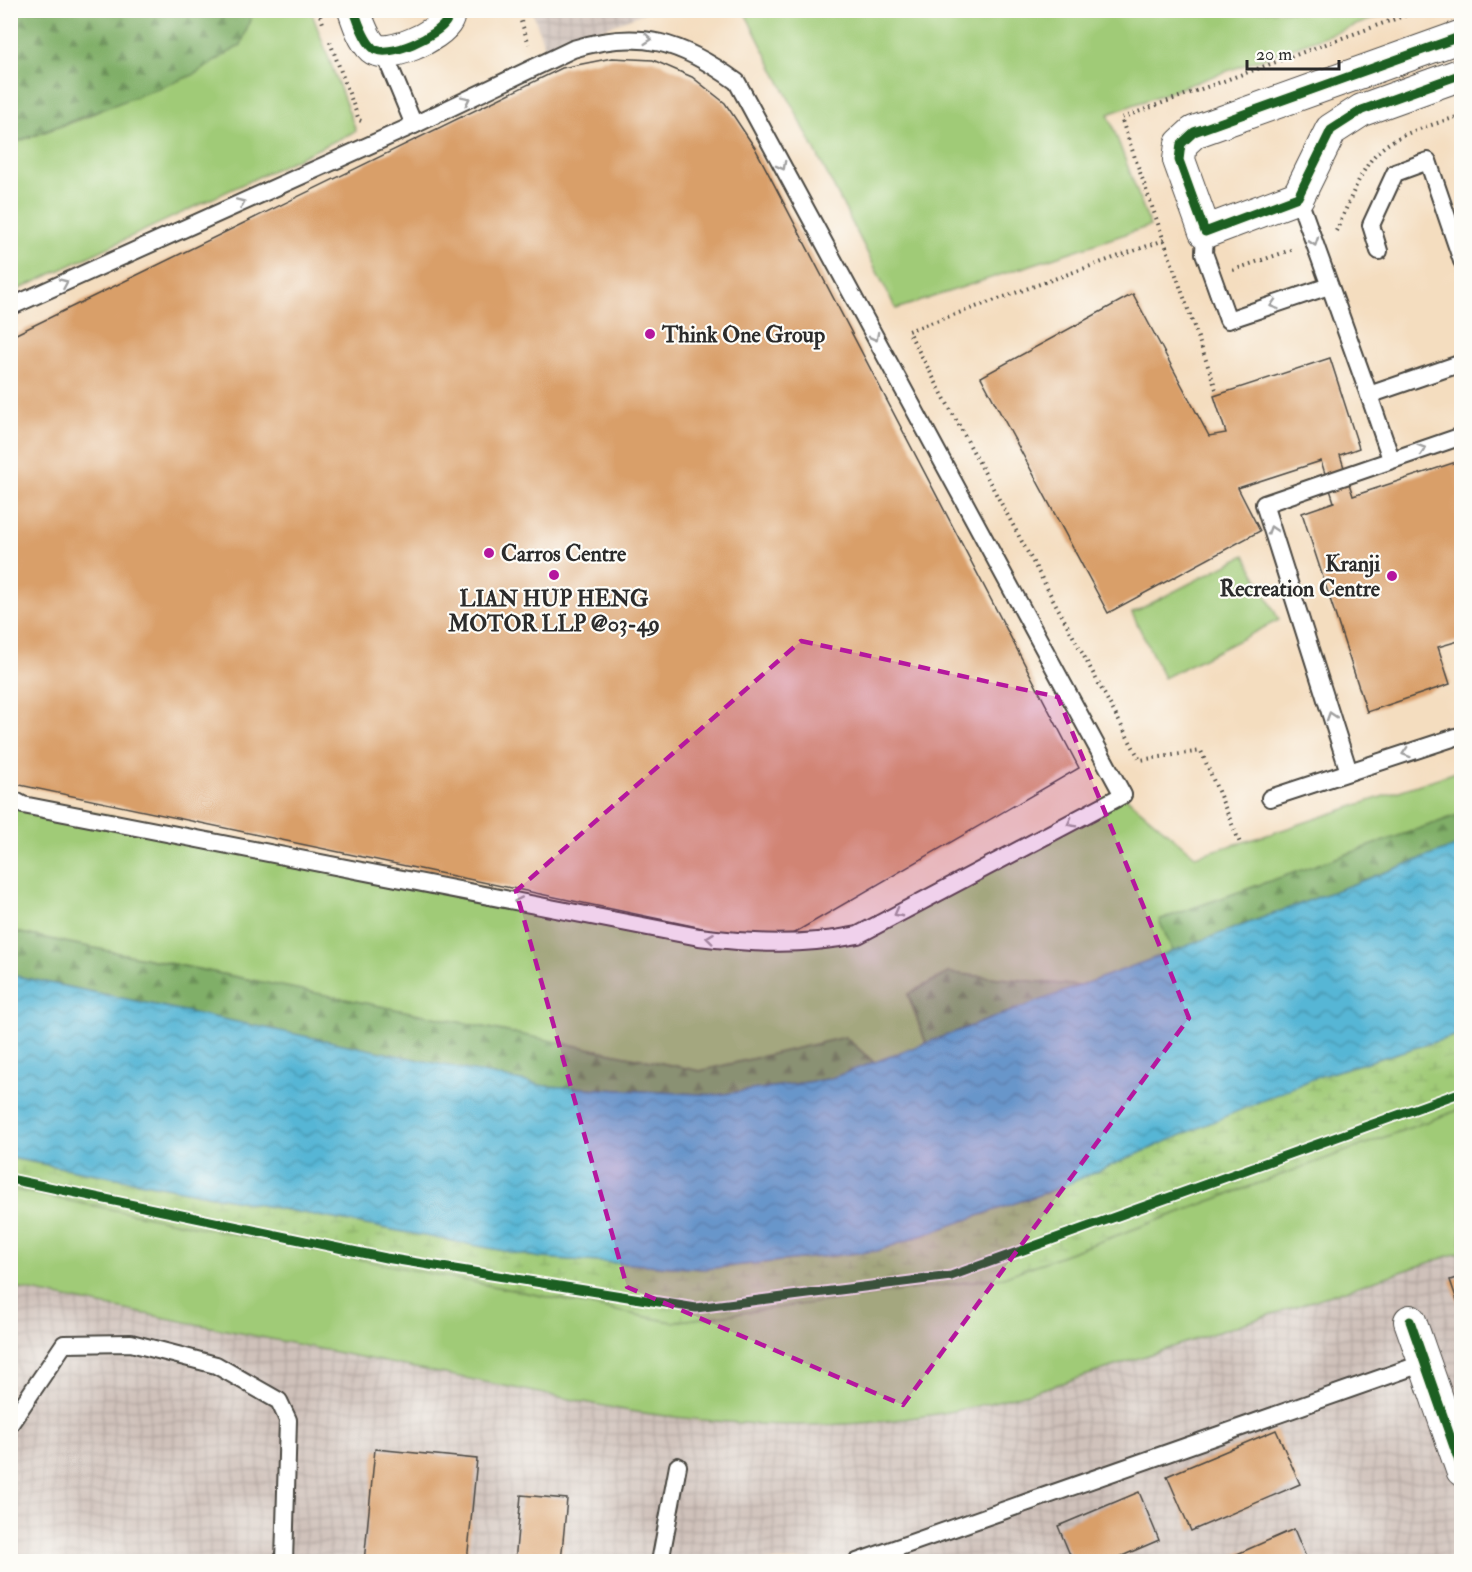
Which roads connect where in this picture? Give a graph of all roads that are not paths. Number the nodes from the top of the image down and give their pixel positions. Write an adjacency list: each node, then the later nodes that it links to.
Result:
1 (354, 10): 4 (street)
2 (449, 10): 4 (street)
3 (1461, 36): 8 (street)
4 (384, 53): 6 (lane)
5 (1461, 74): 7 (street)
6 (414, 125): 12 (lane, one-way to 6); 19 (lane, one-way to 19)
7 (1298, 197): 8 (street); 11 (lane, one-way to 11)
8 (1205, 232): 11 (lane, one-way to 8)
9 (1379, 251): 10 (lane)
10 (1461, 261)
11 (1329, 286): 14 (lane)
12 (10, 307)
13 (1461, 363): 14 (lane)
14 (1369, 395): 16 (lane)
15 (1461, 436): 16 (lane, one-way to 15)
16 (1391, 459): 18 (lane, one-way to 16)
17 (1461, 735): 18 (lane, one-way to 18)
18 (1349, 772): 20 (lane)
19 (10, 798)
20 (1270, 798)
21 (1410, 1321): 22 (street)
22 (1424, 1363): 25 (street); 28 (lane)
23 (10, 1424): 26 (lane)
24 (678, 1466): 27 (lane)
25 (1461, 1470)
26 (284, 1562)
27 (660, 1562)
28 (857, 1562)

